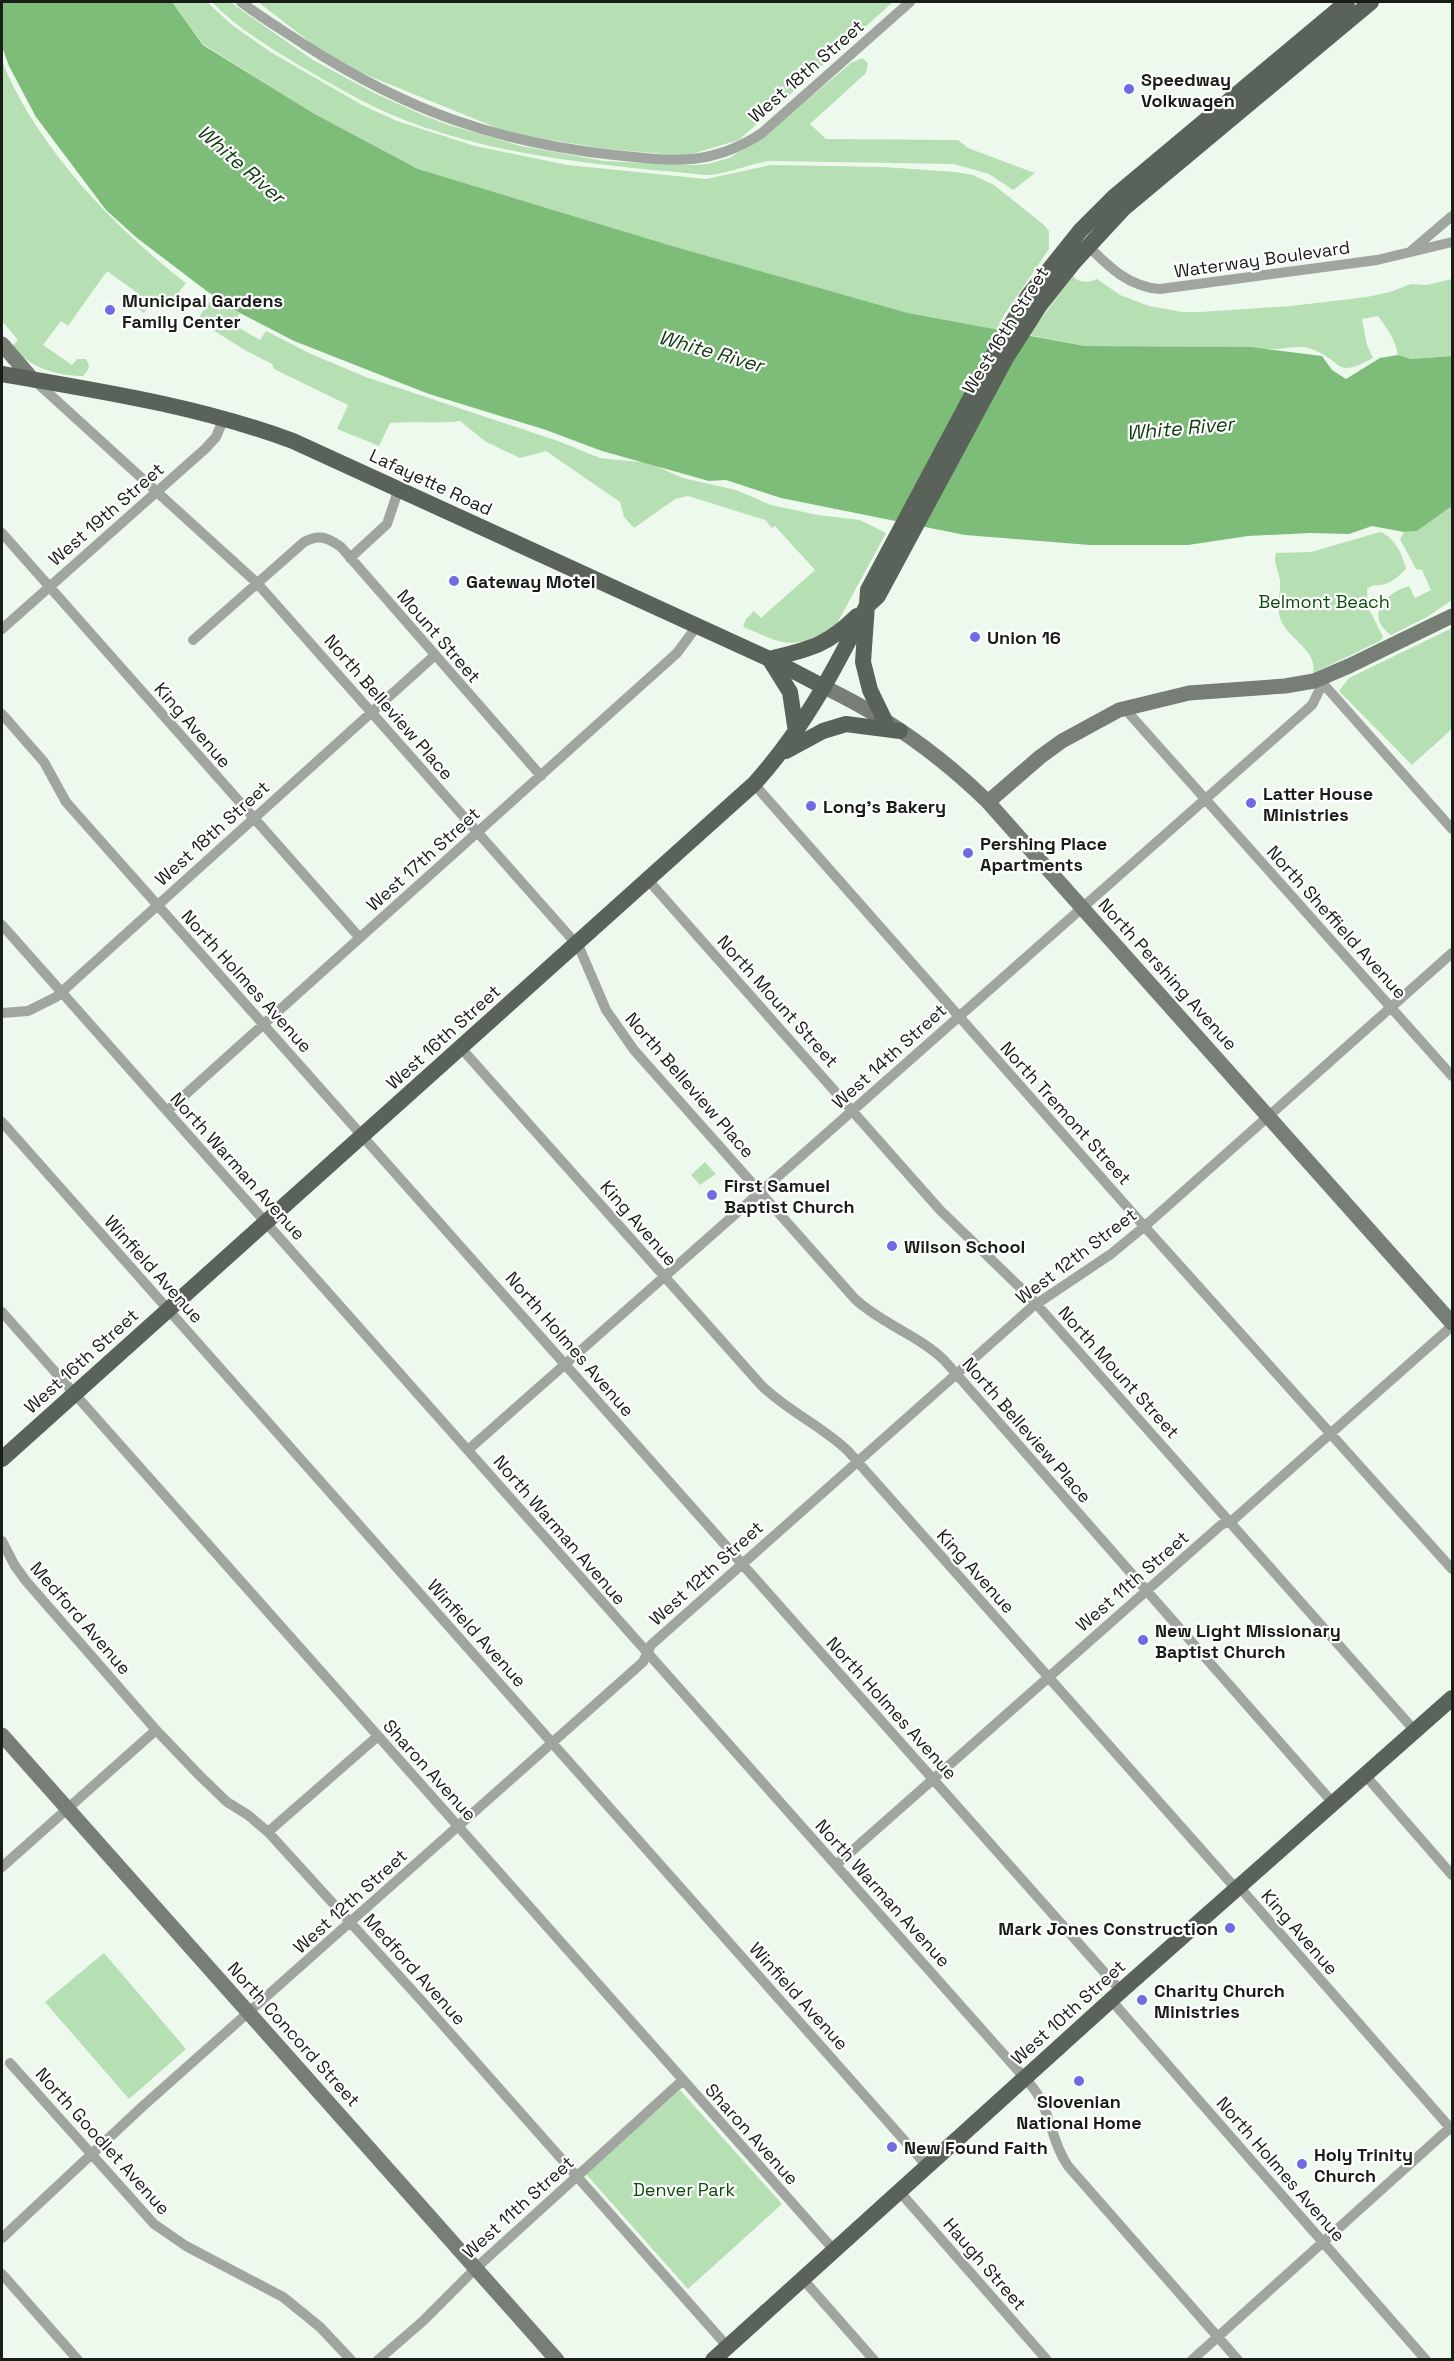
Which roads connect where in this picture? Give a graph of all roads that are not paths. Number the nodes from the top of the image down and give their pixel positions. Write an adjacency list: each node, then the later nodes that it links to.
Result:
1 (242, 2): 2 (street, West 18th Street)
2 (910, 2)
3 (1347, 2): 9 (main road, West 16th Street)
4 (1371, 2): 7 (main road, West 16th Street)
5 (1452, 216): 8 (street)
6 (1452, 242): 8 (street, Waterway Boulevard)
7 (1088, 246): 8 (street, Waterway Boulevard); 9 (main road, West 16th Street)
8 (1410, 252)
9 (1034, 301): 20 (main road, West 16th Street)
10 (2, 344): 12 (main road)
11 (2, 374): 12 (main road, Lafayette Road)
12 (33, 380): 13 (main road, Lafayette Road); 15 (street, North Belleview Place)
13 (224, 418): 14 (main road, Lafayette Road); 15 (street, West 19th Street)
14 (399, 488): 17 (street); 22 (main road, Lafayette Road)
15 (158, 492): 18 (street, North Belleview Place); 19 (street, West 19th Street)
16 (2, 533): 19 (street, King Avenue)
17 (350, 558): 18 (street, Mount Street); 25 (street, Mount Street)
18 (257, 583): 24 (street); 30 (street, North Belleview Place)
19 (50, 586): 23 (street, West 19th Street); 40 (street, King Avenue)
20 (866, 607): 26 (main road); 28 (main road, West 16th Street); 32 (main road)
21 (1452, 616): 27 (main road)
22 (697, 626): 26 (main road, Lafayette Road); 36 (street, West 17th Street)
23 (2, 629)
24 (193, 640)
25 (434, 656): 30 (street, West 18th Street); 36 (street, Mount Street)
26 (769, 659): 28 (main road, Lafayette Road); 34 (main road)
27 (1319, 679): 29 (main road); 38 (street, West 14th Street); 41 (street)
28 (824, 687): 32 (main road, North Pershing Avenue); 34 (main road, West 16th Street)
29 (1125, 709): 38 (street, North Sheffield Avenue); 39 (main road)
30 (371, 713): 40 (street, West 18th Street); 42 (street, North Belleview Place)
31 (2, 714): 44 (street, North Holmes Avenue)
32 (885, 721): 33 (main road, North Pershing Avenue)
33 (900, 731): 35 (main road); 39 (main road, North Pershing Avenue)
34 (796, 732): 35 (main road, West 16th Street)
35 (780, 754): 37 (main road, West 16th Street)
36 (541, 776): 42 (street, West 17th Street)
37 (754, 784): 43 (main road, West 16th Street); 53 (street, North Tremont Street)
38 (1205, 799): 45 (street, West 14th Street); 51 (street, North Sheffield Avenue)
39 (988, 802): 45 (main road, North Pershing Avenue)
40 (253, 819): 44 (street, West 18th Street); 47 (street, King Avenue)
41 (1452, 829)
42 (477, 832): 47 (street, West 17th Street); 48 (street, North Belleview Place)
43 (648, 880): 48 (main road, West 16th Street); 58 (street, North Mount Street)
44 (157, 905): 50 (street, West 18th Street); 54 (street, North Holmes Avenue)
45 (1082, 907): 53 (street, West 14th Street); 59 (main road, North Pershing Avenue)
46 (2, 925): 50 (street, North Warman Avenue)
47 (360, 938): 54 (street, West 17th Street)
48 (576, 944): 55 (main road, West 16th Street); 62 (street, North Belleview Place)
49 (1452, 953): 51 (street, West 12th Street)
50 (60, 991): 52 (street, West 18th Street); 57 (street, North Warman Avenue)
51 (1391, 1007): 56 (street, North Sheffield Avenue); 59 (street, West 12th Street)
52 (2, 1013)
53 (959, 1016): 58 (street, West 14th Street); 64 (street, North Tremont Street)
54 (263, 1025): 57 (street, West 17th Street); 61 (street, North Holmes Avenue)
55 (461, 1048): 61 (main road, West 16th Street); 65 (street, King Avenue)
56 (1452, 1076)
57 (167, 1111): 63 (street, North Warman Avenue)
58 (853, 1111): 62 (street, West 14th Street); 66 (street, North Mount Street)
59 (1268, 1116): 64 (street, West 12th Street); 69 (main road, North Pershing Avenue)
60 (2, 1122): 67 (street, Winfield Avenue)
61 (362, 1136): 63 (main road, West 16th Street); 70 (street, North Holmes Avenue)
62 (761, 1192): 65 (street, West 14th Street); 71 (street, North Belleview Place)
63 (266, 1222): 67 (main road, West 16th Street); 74 (street, North Warman Avenue)
64 (1145, 1226): 66 (street, West 12th Street); 73 (street, North Tremont Street)
65 (664, 1277): 70 (street, West 14th Street); 76 (street, King Avenue)
66 (1036, 1304): 71 (street, West 12th Street); 77 (street, North Mount Street)
67 (169, 1310): 72 (main road, West 16th Street); 89 (street, Winfield Avenue)
68 (2, 1312): 72 (street, Sharon Avenue)
69 (1452, 1324): 73 (street, West 11th Street)
70 (565, 1365): 74 (street, West 14th Street); 79 (street, North Holmes Avenue)
71 (956, 1374): 76 (street, West 12th Street); 81 (street, North Belleview Place)
72 (74, 1394): 75 (main road, West 16th Street); 88 (street, Sharon Avenue)
73 (1331, 1433): 77 (street, West 11th Street); 80 (street, North Tremont Street)
74 (468, 1450): 82 (street, North Warman Avenue)
75 (2, 1459)
76 (858, 1462): 79 (street, West 12th Street); 83 (street, King Avenue)
77 (1229, 1521): 81 (street, West 11th Street); 86 (street, North Mount Street)
78 (2, 1541): 85 (street, Medford Avenue)
79 (741, 1564): 82 (street, West 12th Street); 91 (street, North Holmes Avenue)
80 (1452, 1569)
81 (1146, 1591): 83 (street, West 11th Street); 92 (street, North Belleview Place)
82 (647, 1653): 89 (street, West 12th Street); 96 (street, North Warman Avenue)
83 (1048, 1677): 91 (street, West 11th Street); 99 (street, King Avenue)
84 (1452, 1698): 86 (main road, West 10th Street)
85 (156, 1730): 93 (street); 95 (street, Medford Avenue)
86 (1415, 1731): 90 (main road, West 10th Street)
87 (2, 1735): 93 (main road, North Concord Street)
88 (378, 1736): 94 (street, Sharon Avenue); 95 (street)
89 (552, 1743): 94 (street, West 12th Street); 108 (street, Winfield Avenue)
90 (1365, 1775): 92 (main road, West 10th Street); 98 (street)
91 (933, 1779): 96 (street, West 11th Street); 101 (street, North Holmes Avenue)
92 (1333, 1803): 99 (main road, West 10th Street)
93 (66, 1807): 97 (street); 102 (main road, North Concord Street)
94 (458, 1827): 100 (street, West 12th Street); 105 (street, Sharon Avenue)
95 (268, 1832): 100 (street, Medford Avenue)
96 (836, 1864): 104 (street, North Warman Avenue)
97 (2, 1867)
98 (1452, 1875)
99 (1238, 1887): 101 (main road, West 10th Street); 106 (street, King Avenue)
100 (351, 1924): 102 (street, West 12th Street); 109 (street, Medford Avenue)
101 (1116, 1995): 104 (main road, West 10th Street); 112 (street, North Holmes Avenue)
102 (249, 2013): 107 (street, West 12th Street); 114 (main road, North Concord Street)
103 (10, 2063): 107 (street, North Goodlet Avenue)
104 (1025, 2078): 108 (main road, West 10th Street); 117 (street, North Warman Avenue)
105 (682, 2080): 109 (street, West 11th Street); 113 (street, Sharon Avenue)
106 (1452, 2128): 112 (street)
107 (92, 2156): 111 (street, West 12th Street); 120 (street, North Goodlet Avenue)
108 (927, 2166): 110 (main road, West 10th Street)
109 (577, 2176): 114 (street, West 11th Street); 118 (street, Medford Avenue)
110 (899, 2191): 113 (main road, West 10th Street); 124 (street, Haugh Street)
111 (2, 2238)
112 (1323, 2242): 117 (street); 127 (street, North Holmes Avenue)
113 (834, 2250): 116 (main road, West 10th Street)
114 (476, 2268): 121 (street, West 11th Street); 122 (main road, North Concord Street)
115 (2, 2274): 119 (street)
116 (802, 2278): 118 (main road, West 10th Street); 123 (street)
117 (1218, 2336): 125 (street); 126 (street, North Warman Avenue)
118 (720, 2355)
119 (78, 2360)
120 (351, 2360)
121 (378, 2360)
122 (557, 2360)
123 (874, 2360)
124 (1047, 2360)
125 (1192, 2360)
126 (1238, 2360)
127 (1426, 2360)

